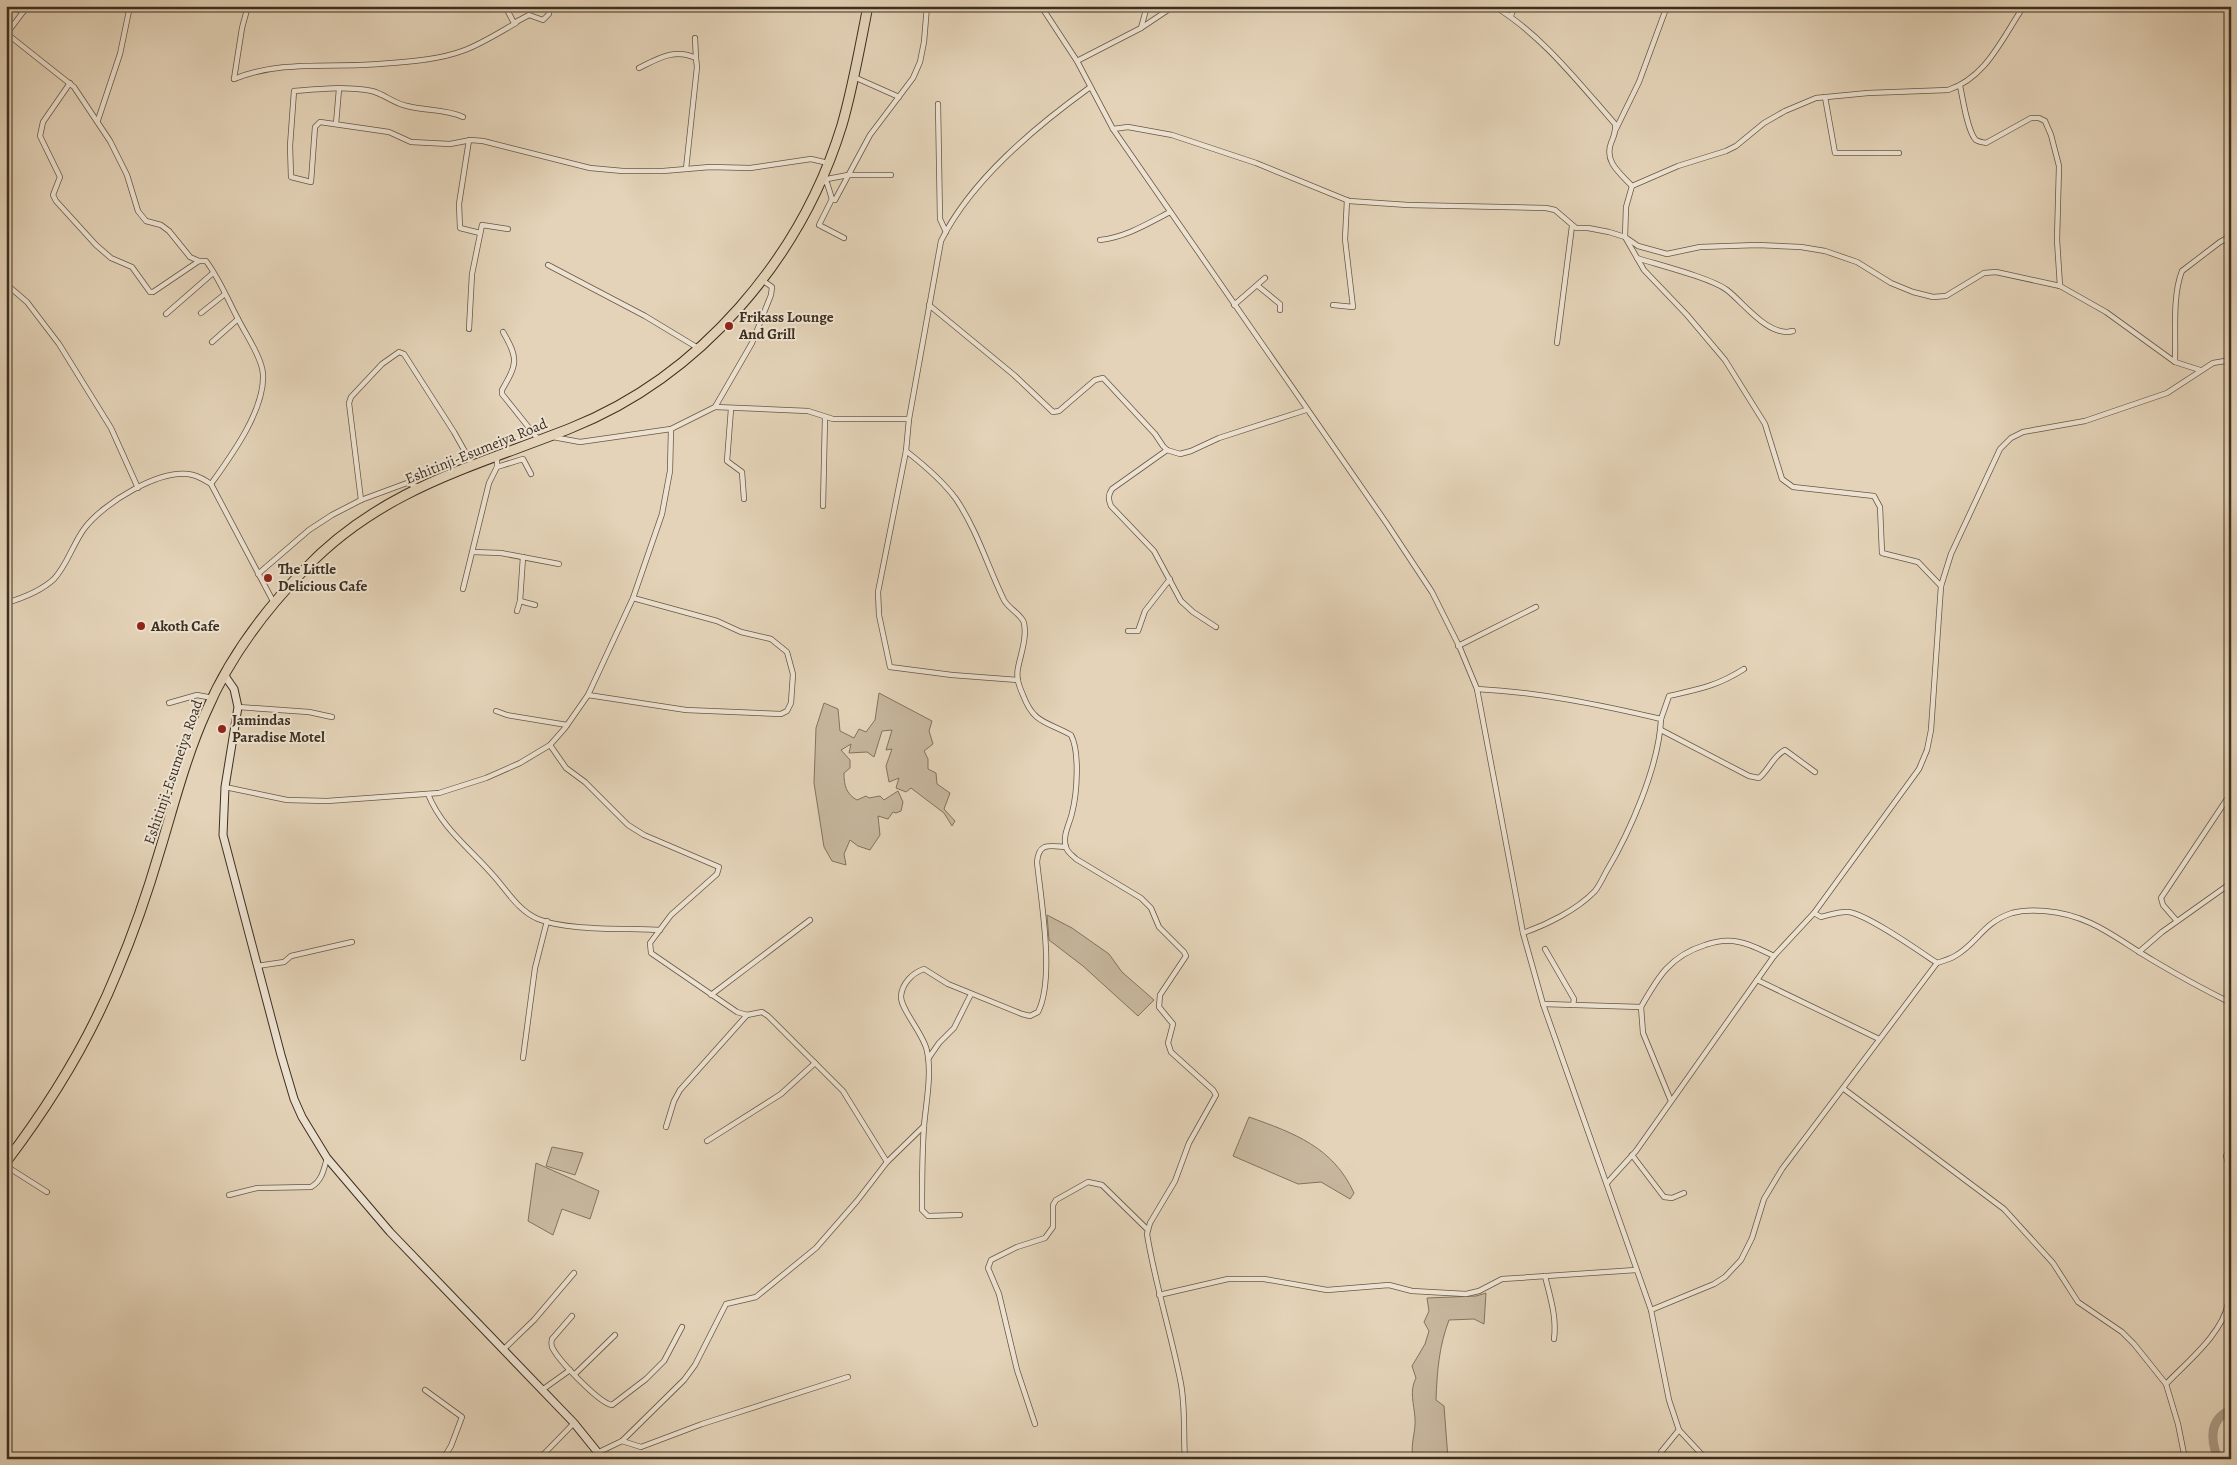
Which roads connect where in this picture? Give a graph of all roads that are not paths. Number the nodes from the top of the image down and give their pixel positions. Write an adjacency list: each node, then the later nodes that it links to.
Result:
1 (11, 6): 16 (street)
2 (28, 6): 16 (street)
3 (130, 6): 33 (street)
4 (248, 6): 18 (street)
5 (505, 6): 18 (street)
6 (549, 6): 18 (street)
7 (868, 6): 24 (highway, Eshitinji-Esumeiya Road)
8 (927, 6): 29 (street)
9 (1041, 6): 22 (street)
10 (1147, 6): 19 (street)
11 (1174, 6): 19 (street)
12 (1494, 6): 17 (street)
13 (1514, 6): 17 (street)
14 (1667, 6): 36 (street)
15 (2024, 6): 26 (street)
16 (23, 12): 25 (street)
17 (1511, 16): 36 (street)
18 (516, 23)
19 (1141, 28): 22 (street)
20 (696, 38): 21 (street)
21 (696, 58): 23 (street); 40 (street)
22 (1076, 61): 27 (street)
23 (639, 68)
24 (853, 76): 29 (street); 39 (highway, Eshitinji-Esumeiya Road)
25 (70, 82): 33 (street); 57 (street)
26 (1960, 86): 30 (street); 64 (street)
27 (1089, 88): 35 (street); 50 (street)
28 (339, 89): 32 (street); 34 (street); 34 (street)
29 (899, 97): 41 (street)
30 (1825, 97): 38 (street); 44 (street)
31 (938, 104): 50 (street)
32 (463, 117)
33 (98, 120): 57 (street)
34 (336, 124): 37 (street)
35 (1113, 129): 46 (street); 47 (street)
36 (1616, 130): 44 (street)
37 (469, 140): 40 (street); 51 (street)
38 (1900, 153)
39 (828, 163): 40 (street); 43 (highway, Eshitinji-Esumeiya Road)
40 (686, 169)
41 (848, 175): 42 (street); 43 (street); 45 (street)
42 (891, 175)
43 (821, 180): 45 (street); 61 (highway, Eshitinji-Esumeiya Road)
44 (1632, 186): 53 (street)
45 (832, 200): 54 (street)
46 (1347, 200): 48 (street); 68 (street)
47 (1170, 212): 55 (street); 67 (street)
48 (1572, 226): 53 (street); 77 (street)
49 (508, 229): 51 (street)
50 (946, 232): 66 (street)
51 (480, 234): 73 (street)
52 (2231, 236): 80 (street)
53 (1625, 237): 56 (street); 64 (street)
54 (844, 238)
55 (1100, 240)
56 (1637, 258): 74 (street); 107 (street)
57 (199, 262): 59 (street)
58 (548, 264): 78 (street)
59 (213, 273): 65 (street); 71 (street)
60 (1265, 278): 63 (street)
61 (762, 280): 78 (highway, Eshitinji-Esumeiya Road); 82 (street)
62 (6, 284): 98 (street)
63 (1258, 286): 67 (street); 69 (street)
64 (2060, 286): 80 (street)
65 (225, 294): 70 (street); 72 (street)
66 (929, 305): 86 (street); 90 (street)
67 (1234, 305): 84 (street)
68 (1333, 305)
69 (1280, 310)
70 (201, 313)
71 (166, 314)
72 (238, 319): 76 (street); 96 (street)
73 (469, 329)
74 (1793, 331)
75 (503, 332): 89 (street)
76 (212, 342)
77 (1557, 343)
78 (700, 349): 88 (highway, Eshitinji-Esumeiya Road)
79 (2231, 360): 81 (street)
80 (2175, 362): 81 (street)
81 (2200, 370): 107 (street)
82 (715, 407): 83 (street); 87 (street)
83 (731, 409): 85 (street); 99 (street)
84 (1306, 410): 90 (street); 118 (street)
85 (825, 417): 86 (street); 101 (street)
86 (909, 419): 91 (street)
87 (672, 429): 88 (street); 109 (street)
88 (550, 436): 89 (highway, Eshitinji-Esumeiya Road)
89 (538, 439): 92 (highway, Eshitinji-Esumeiya Road)
90 (1167, 450): 106 (street)
91 (906, 451): 121 (street); 121 (street)
92 (496, 455): 93 (highway, Eshitinji-Esumeiya Road); 94 (street)
93 (472, 464): 97 (highway, Eshitinji-Esumeiya Road); 100 (street)
94 (497, 467): 95 (street); 102 (street)
95 (531, 474)
96 (211, 484): 98 (street); 105 (street)
97 (419, 487): 100 (street); 112 (highway, Eshitinji-Esumeiya Road)
98 (138, 488): 111 (street)
99 (744, 499)
100 (361, 500): 105 (street)
101 (823, 506)
102 (473, 552): 103 (street); 108 (street)
103 (523, 557): 104 (street); 110 (street)
104 (559, 564)
105 (258, 574): 112 (street)
106 (1170, 579): 116 (street); 117 (street)
107 (1941, 586): 139 (street)
108 (463, 589)
109 (633, 598): 123 (street); 123 (street)
110 (520, 600): 113 (street); 115 (street)
111 (6, 603)
112 (274, 603): 120 (highway, Eshitinji-Esumeiya Road)
113 (535, 605)
114 (1536, 607): 118 (street)
115 (517, 611)
116 (1216, 627)
117 (1128, 631)
118 (1458, 646): 122 (street)
119 (1744, 669): 129 (street)
120 (224, 676): 124 (highway, Eshitinji-Esumeiya Road); 126 (street)
121 (1018, 680): 137 (street)
122 (1477, 690): 129 (street); 144 (street)
123 (588, 695): 130 (street)
124 (213, 698): 125 (street); 172 (highway, Eshitinji-Esumeiya Road)
125 (168, 703)
126 (238, 707): 128 (street); 134 (street)
127 (496, 711): 130 (street)
128 (332, 716)
129 (1661, 719): 131 (street)
130 (567, 725): 132 (street)
131 (1661, 730): 133 (street); 144 (street)
132 (550, 745): 136 (street); 143 (street)
133 (1815, 772)
134 (225, 787): 136 (street); 150 (street)
135 (2231, 793): 142 (street)
136 (428, 794): 141 (street)
137 (1066, 846): 152 (street); 179 (street)
138 (2231, 883): 142 (street)
139 (1814, 913): 148 (street); 149 (street)
140 (810, 920): 153 (street)
141 (547, 921): 143 (street); 160 (street)
142 (2177, 921): 147 (street)
143 (660, 930): 153 (street)
144 (1523, 933): 155 (street)
145 (352, 942): 150 (street)
146 (1545, 949): 156 (street)
147 (2139, 952): 149 (street); 154 (street)
148 (1774, 956): 151 (street); 157 (street)
149 (1937, 963): 159 (street)
150 (258, 966): 170 (street)
151 (1756, 980): 159 (street); 164 (street)
152 (971, 994): 161 (street); 161 (street)
153 (711, 995): 158 (street)
154 (2231, 1003)
155 (1543, 1004): 156 (street); 174 (street)
156 (1573, 1005): 157 (street)
157 (1641, 1007): 164 (street)
158 (747, 1015): 162 (street); 166 (street)
159 (1879, 1040): 163 (street)
160 (523, 1058)
161 (927, 1060): 165 (street)
162 (816, 1063): 167 (street); 171 (street)
163 (1844, 1088): 185 (street); 194 (street)
164 (1671, 1101): 169 (street)
165 (924, 1126): 171 (street); 178 (street)
166 (666, 1127)
167 (706, 1141)
168 (2231, 1146): 173 (street)
169 (1632, 1155): 174 (street); 176 (street)
170 (327, 1158): 177 (street); 190 (street)
171 (887, 1162): 200 (street)
172 (6, 1164): 175 (street)
173 (2231, 1174)
174 (1607, 1183): 181 (street)
175 (48, 1192)
176 (1684, 1193)
177 (229, 1195)
178 (960, 1215)
179 (1147, 1229): 184 (street); 198 (street)
180 (2231, 1268): 194 (street)
181 (1636, 1270): 183 (street); 185 (street)
182 (574, 1274): 190 (street)
183 (1545, 1276): 184 (street); 189 (street)
184 (1159, 1294): 204 (street)
185 (1651, 1310): 199 (street)
186 (572, 1316): 191 (street)
187 (682, 1327): 192 (street)
188 (615, 1335): 192 (street)
189 (1554, 1339)
190 (504, 1349): 196 (street)
191 (570, 1370): 192 (street); 196 (street)
192 (575, 1374)
193 (848, 1377): 200 (street)
194 (2166, 1384): 207 (street)
195 (425, 1390): 202 (street)
196 (542, 1390): 197 (street)
197 (574, 1423): 201 (street); 203 (street)
198 (1035, 1424)
199 (1679, 1430): 205 (street); 206 (street)
200 (622, 1441): 201 (street)
201 (601, 1456)
202 (443, 1459)
203 (539, 1459)
204 (1185, 1459)
205 (1660, 1459)
206 (1706, 1459)
207 (2185, 1459)

